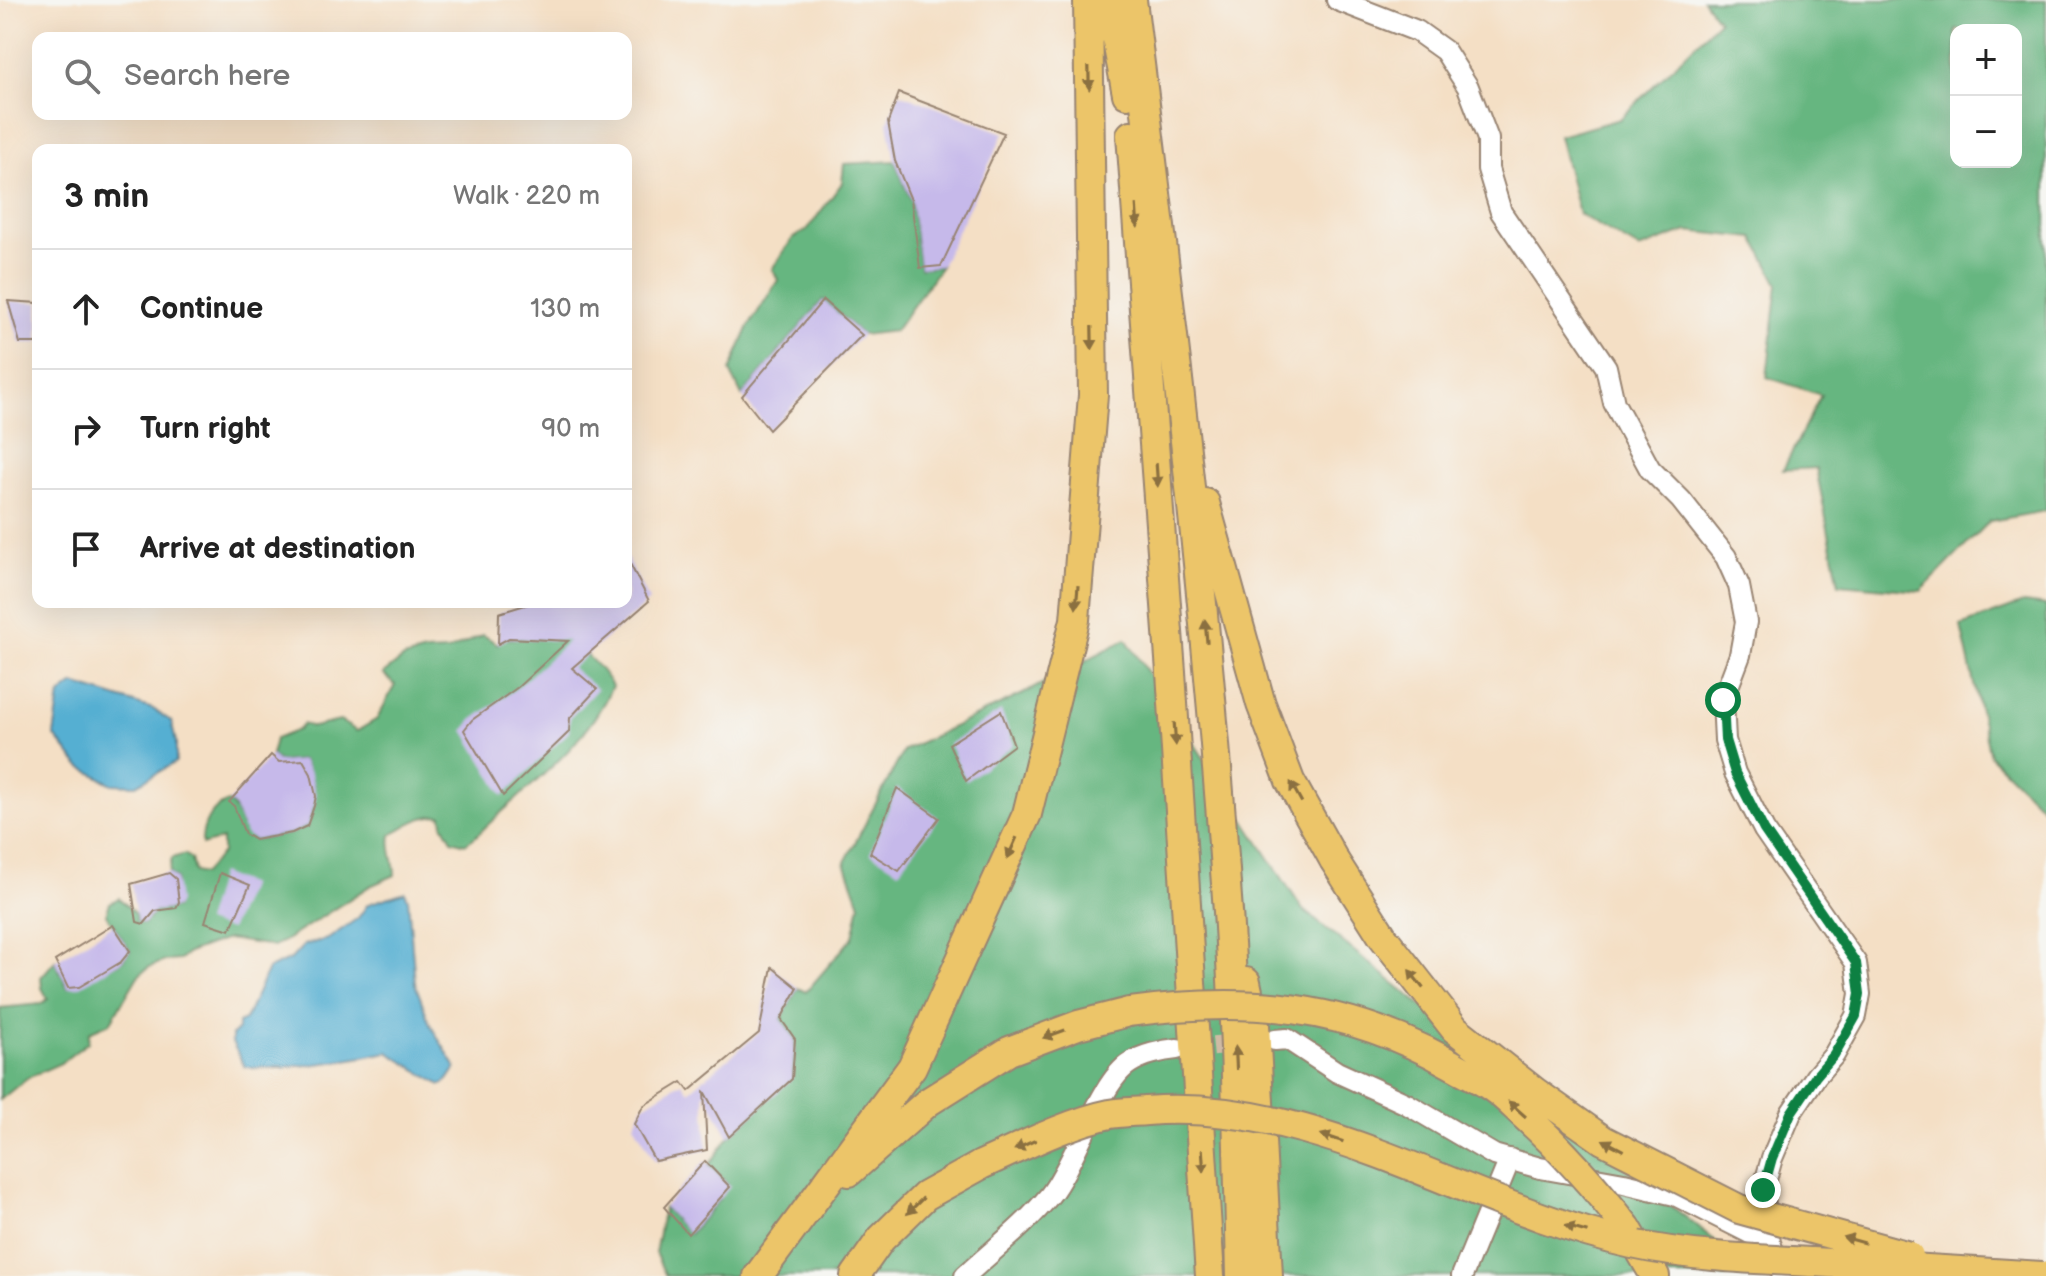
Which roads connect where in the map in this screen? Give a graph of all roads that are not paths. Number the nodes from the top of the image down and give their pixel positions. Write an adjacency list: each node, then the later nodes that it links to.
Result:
1 (1088, 0): 10 (highway, one-way to 10)
2 (1109, 0): 12 (highway, one-way to 12)
3 (1132, 0): 5 (highway)
4 (1337, 0): 11 (street)
5 (1184, 430): 6 (highway, one-way to 5); 13 (highway, one-way to 5, bridge)
6 (1227, 900): 17 (highway, one-way to 6); 18 (highway)
7 (1275, 1040): 9 (street)
8 (1177, 1049): 16 (street)
9 (1510, 1159): 11 (street); 19 (street)
10 (804, 1213): 14 (highway); 20 (highway, one-way to 10, bridge)
11 (1770, 1243): 21 (street)
12 (1209, 1270)
13 (1955, 1270): 15 (highway, one-way to 15, bridge); 22 (highway, bridge)
14 (758, 1276)
15 (855, 1276)
16 (965, 1276)
17 (1241, 1276)
18 (1268, 1276)
19 (1462, 1276)
20 (1655, 1276)
21 (1783, 1276)
22 (2042, 1276)

